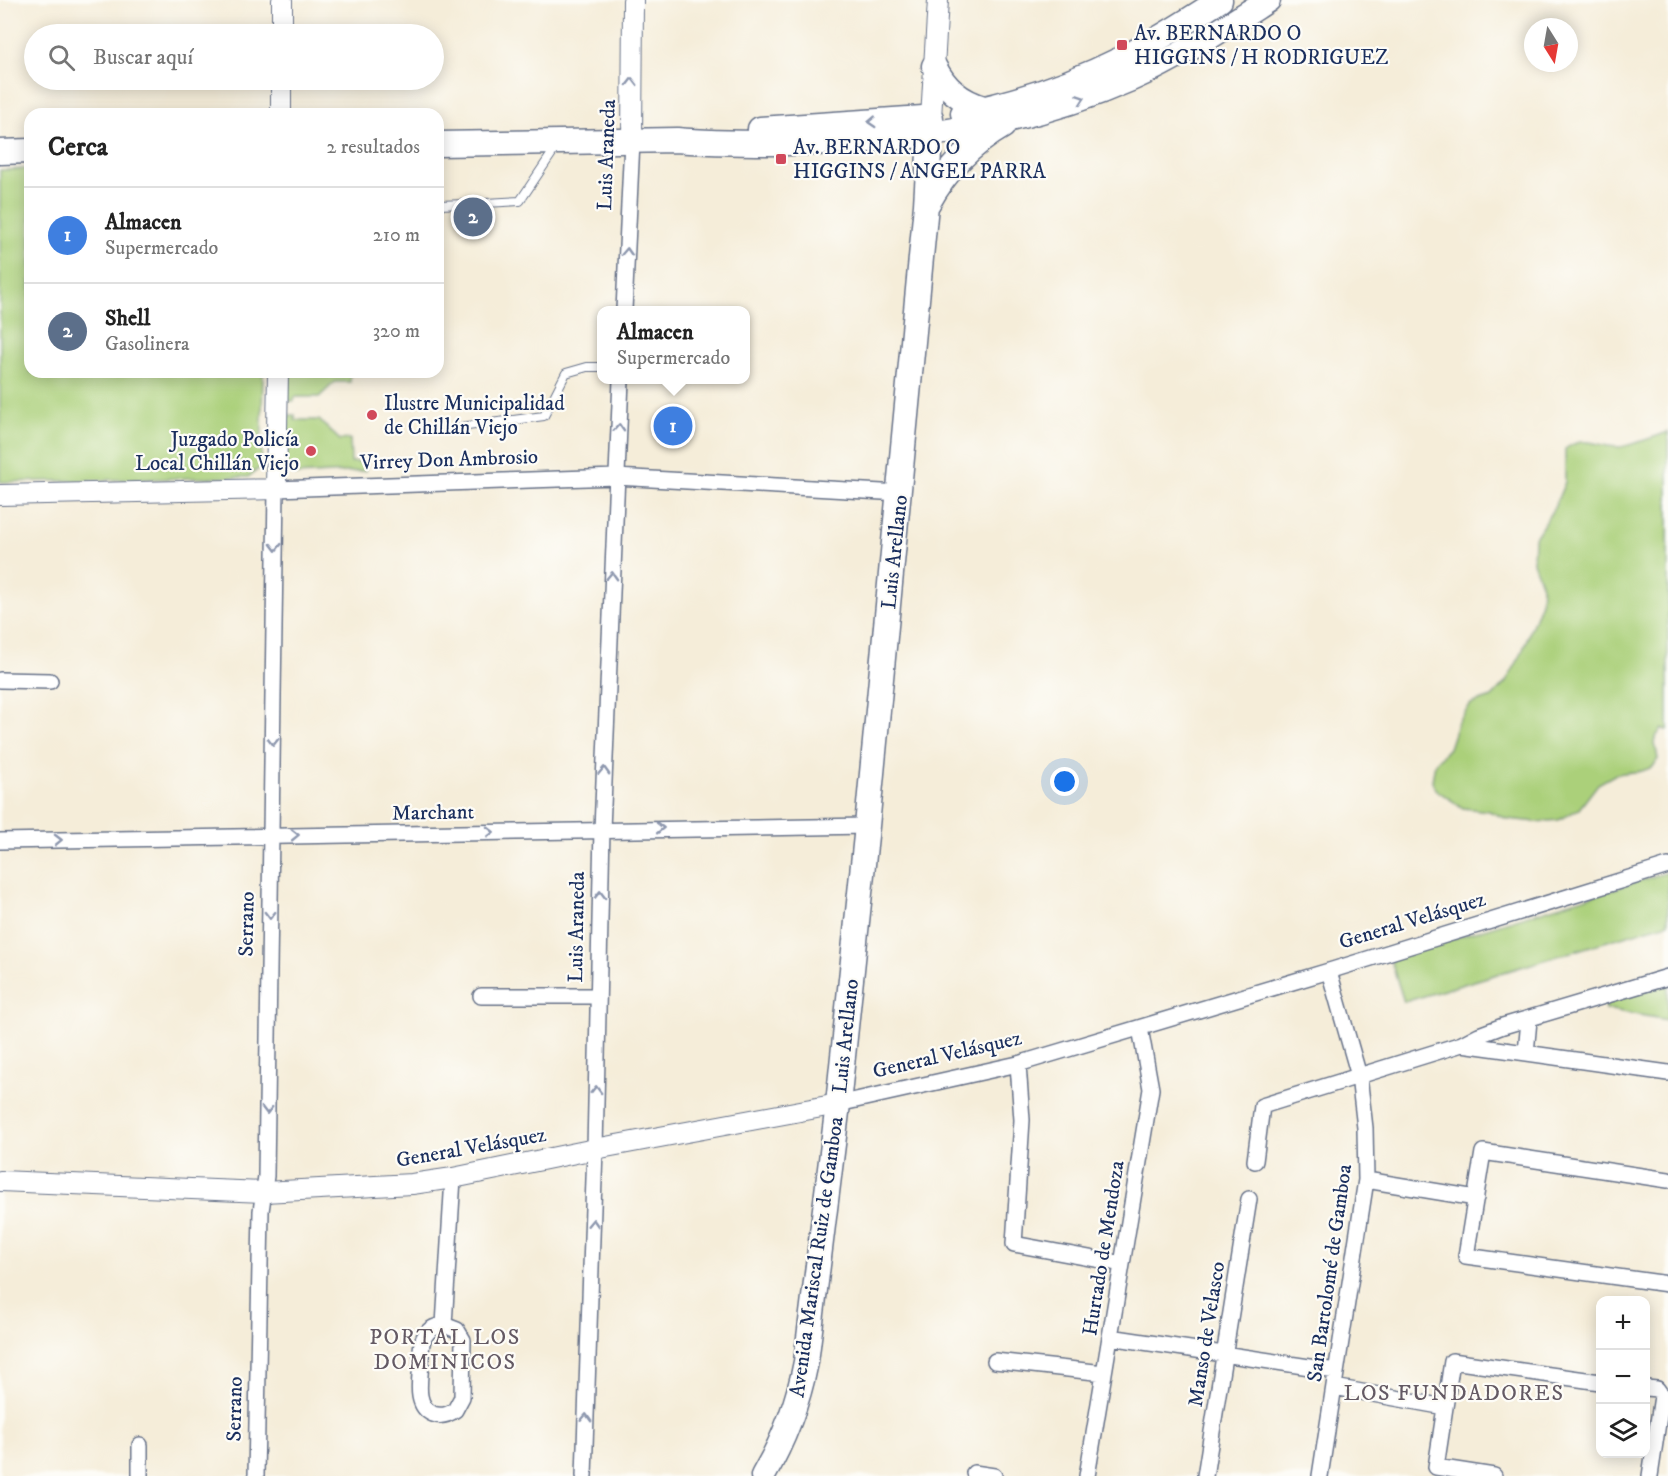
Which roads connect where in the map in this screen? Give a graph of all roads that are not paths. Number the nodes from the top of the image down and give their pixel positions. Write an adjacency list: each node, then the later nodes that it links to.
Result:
1 (282, 0): 6 (street)
2 (633, 0): 13 (street, Luis Araneda, one-way to 2)
3 (938, 0): 7 (street, Luis Arellano)
4 (1220, 0): 10 (main road)
5 (1268, 0): 11 (main road, one-way to 5)
6 (282, 24)
7 (934, 66): 10 (main road); 12 (street, Luis Arellano)
8 (281, 90): 9 (street)
9 (281, 108)
10 (984, 108): 12 (main road)
11 (1025, 116): 12 (main road); 21 (main road)
12 (930, 126): 13 (main road); 21 (main road, Luis Arellano)
13 (632, 141): 14 (main road); 22 (street, Luis Araneda, one-way to 13)
14 (560, 142): 15 (main road); 18 (lane)
15 (444, 144)
16 (24, 151): 17 (main road)
17 (0, 152)
18 (486, 203)
19 (466, 204): 20 (lane)
20 (444, 205)
21 (926, 205): 29 (main road, Luis Arellano)
22 (624, 306)
23 (597, 367): 26 (lane)
24 (278, 378): 28 (street, Serrano)
25 (621, 384): 27 (street, Luis Araneda, one-way to 25)
26 (460, 427)
27 (616, 477): 28 (street, Virrey Don Ambrosio); 29 (street, Virrey Don Ambrosio); 34 (street, Luis Araneda, one-way to 27)
28 (276, 489): 30 (street, Virrey Don Ambrosio); 35 (street, Serrano, one-way to 35)
29 (900, 493): 33 (main road, Luis Arellano)
30 (0, 495)
31 (0, 680): 32 (street)
32 (50, 681)
33 (867, 826): 34 (street, Marchant, one-way to 33); 49 (main road, Luis Arellano)
34 (602, 829): 35 (street, Marchant, one-way to 34); 41 (street, Luis Araneda, one-way to 34)
35 (272, 836): 36 (street, Marchant, one-way to 35); 56 (street, Serrano, one-way to 56)
36 (0, 841)
37 (1668, 866): 38 (street, General Velásquez)
38 (1329, 971): 43 (street, General Velásquez); 48 (street, San Bartolomé de Gamboa)
39 (1668, 977): 42 (street)
40 (481, 996): 41 (street)
41 (598, 996): 50 (street, Luis Araneda, one-way to 41)
42 (1529, 1020): 44 (street); 45 (street)
43 (1140, 1028): 46 (street, General Velásquez); 59 (street, Hurtado de Mendoza)
44 (1462, 1044): 45 (street); 48 (street)
45 (1526, 1053): 47 (street)
46 (1018, 1064): 49 (street, General Velásquez); 59 (street)
47 (1668, 1073)
48 (1359, 1076): 51 (street); 53 (street, San Bartolomé de Gamboa)
49 (838, 1104): 50 (street, General Velásquez); 75 (main road, Avenida Mariscal Ruiz de Gamboa)
50 (595, 1149): 52 (street, General Velásquez); 74 (street, Luis Araneda, one-way to 50)
51 (1255, 1161)
52 (453, 1178): 56 (street, General Velásquez); 61 (street)
53 (1366, 1180): 57 (street); 66 (street, San Bartolomé de Gamboa)
54 (1668, 1180): 57 (street)
55 (0, 1181): 56 (street, General Velásquez)
56 (264, 1192): 73 (street, Serrano)
57 (1476, 1198): 60 (street)
58 (1249, 1199): 63 (street, Manso de Velasco)
59 (1122, 1264): 62 (street, Hurtado de Mendoza)
60 (1668, 1284)
61 (444, 1325): 61 (street)
62 (1110, 1337): 63 (street); 65 (street, Hurtado de Mendoza)
63 (1224, 1354): 66 (street); 78 (street, Manso de Velasco)
64 (995, 1361): 65 (street)
65 (1104, 1372): 77 (street, Hurtado de Mendoza)
66 (1335, 1379): 69 (street); 79 (street, San Bartolomé de Gamboa)
67 (1596, 1381): 69 (street)
68 (1650, 1388): 81 (street)
69 (1445, 1407): 80 (street)
70 (140, 1445): 72 (street)
71 (974, 1473): 76 (street)
72 (140, 1476)
73 (256, 1476)
74 (584, 1476)
75 (763, 1476)
76 (994, 1476)
77 (1087, 1476)
78 (1205, 1476)
79 (1320, 1476)
80 (1494, 1476)
81 (1650, 1476)

